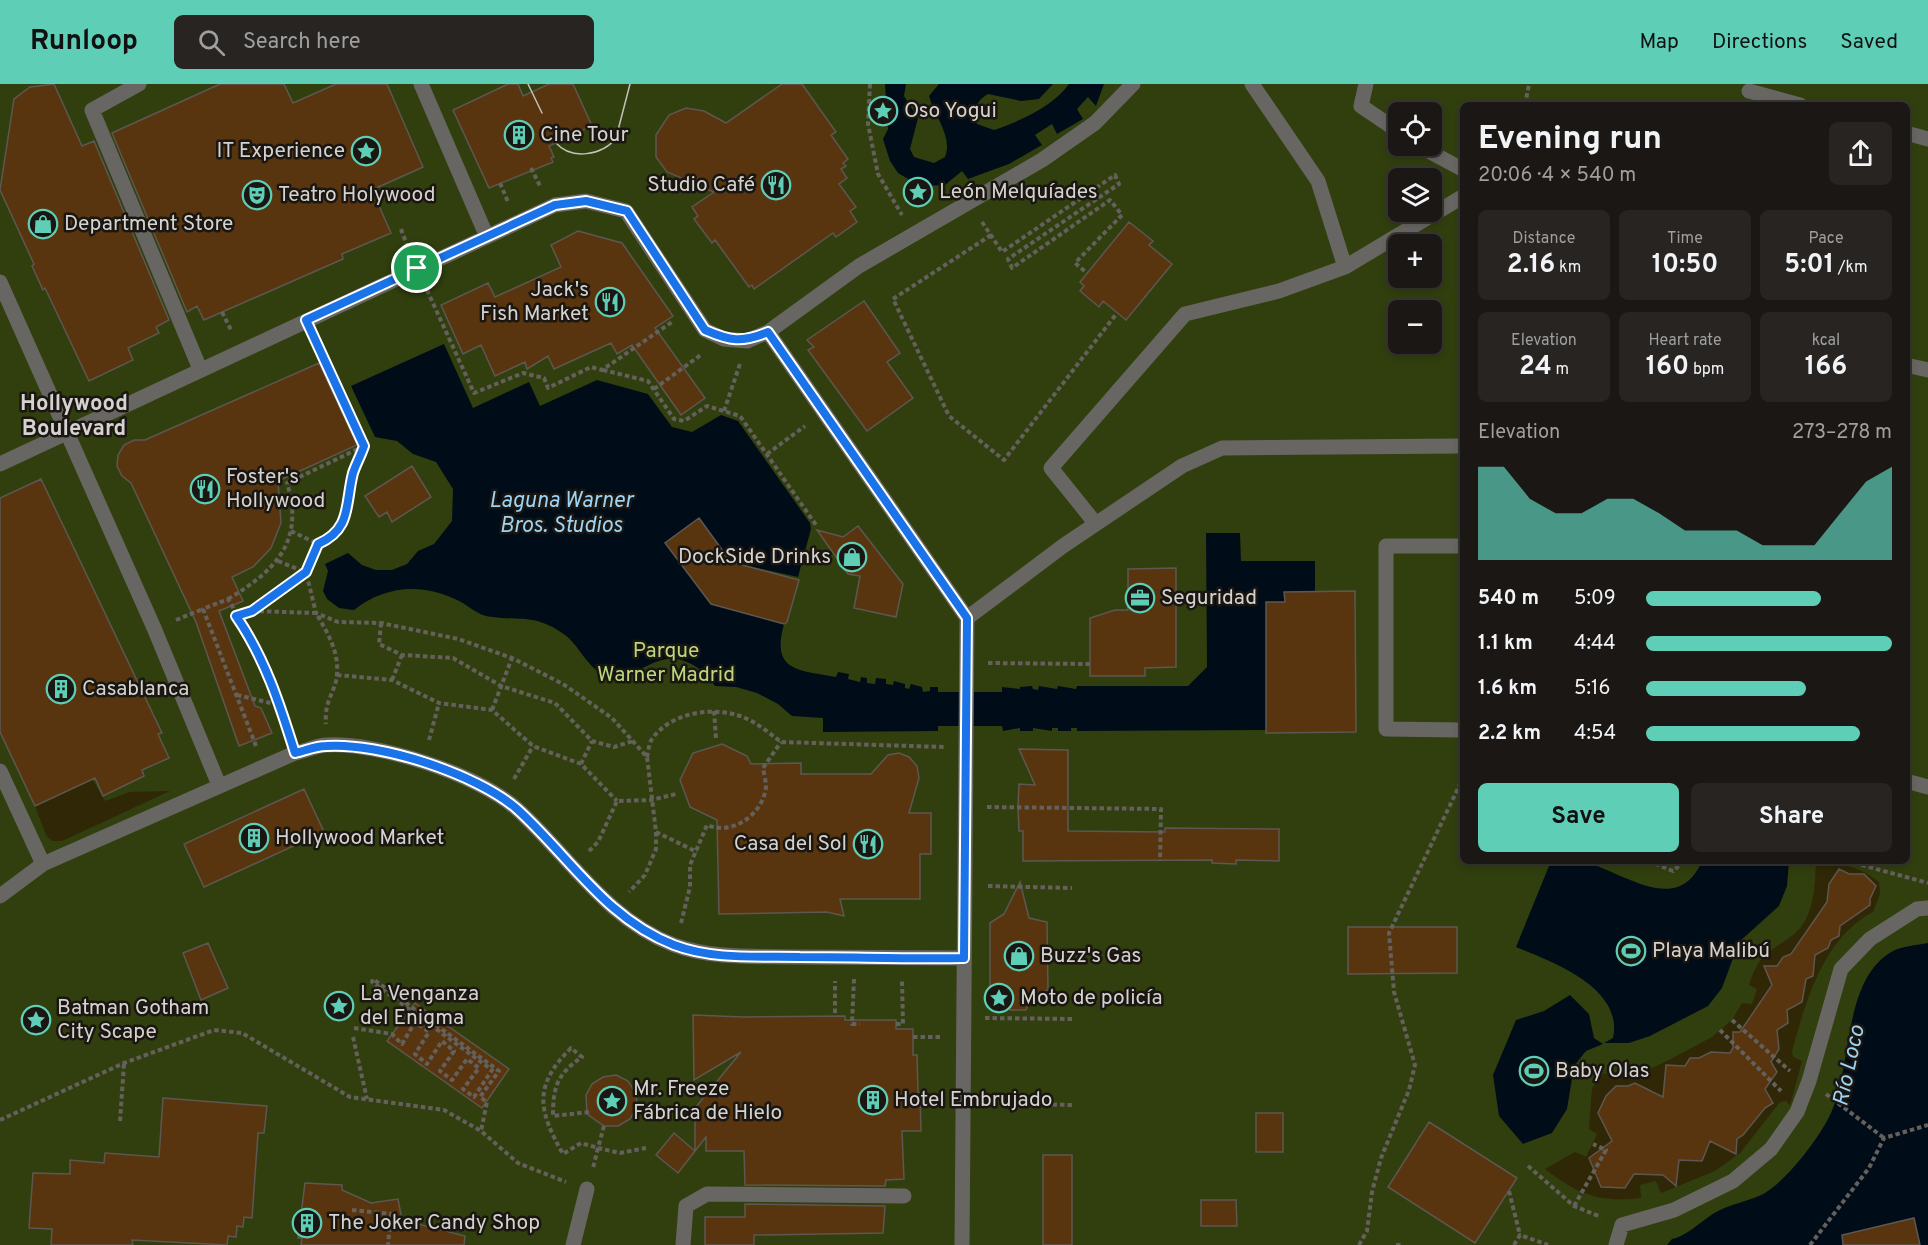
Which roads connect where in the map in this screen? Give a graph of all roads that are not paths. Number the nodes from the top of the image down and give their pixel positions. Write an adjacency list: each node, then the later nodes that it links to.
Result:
1 (139, 84): 19 (street)
2 (421, 84): 14 (street)
3 (1133, 84): 17 (street)
4 (1252, 84): 15 (street)
5 (1366, 84): 8 (street)
6 (1749, 94): 7 (street)
7 (1786, 102)
8 (1388, 124)
9 (1910, 134): 10 (street)
10 (1928, 139)
11 (1438, 156): 12 (street)
12 (1460, 168)
13 (1460, 198): 15 (street)
14 (487, 237): 17 (street); 19 (street)
15 (1345, 267): 24 (street)
16 (0, 282): 21 (street)
17 (768, 332): 26 (street)
18 (1910, 365): 20 (street)
19 (200, 369): 21 (street)
20 (1928, 370)
21 (69, 434): 23 (street); 30 (street)
22 (1460, 446): 24 (street)
23 (0, 464)
24 (1096, 524): 26 (street)
25 (1460, 546): 27 (street)
26 (967, 618): 35 (street)
27 (1460, 730)
28 (0, 771): 32 (street)
29 (1910, 782): 31 (street)
30 (219, 785): 32 (street); 35 (street)
31 (1928, 787)
32 (43, 864): 33 (street)
33 (0, 896)
34 (1928, 908): 41 (street)
35 (964, 958): 40 (street)
36 (587, 1189): 38 (street)
37 (904, 1197): 39 (street)
38 (573, 1245)
39 (683, 1245)
40 (962, 1245)
41 (1616, 1245)

